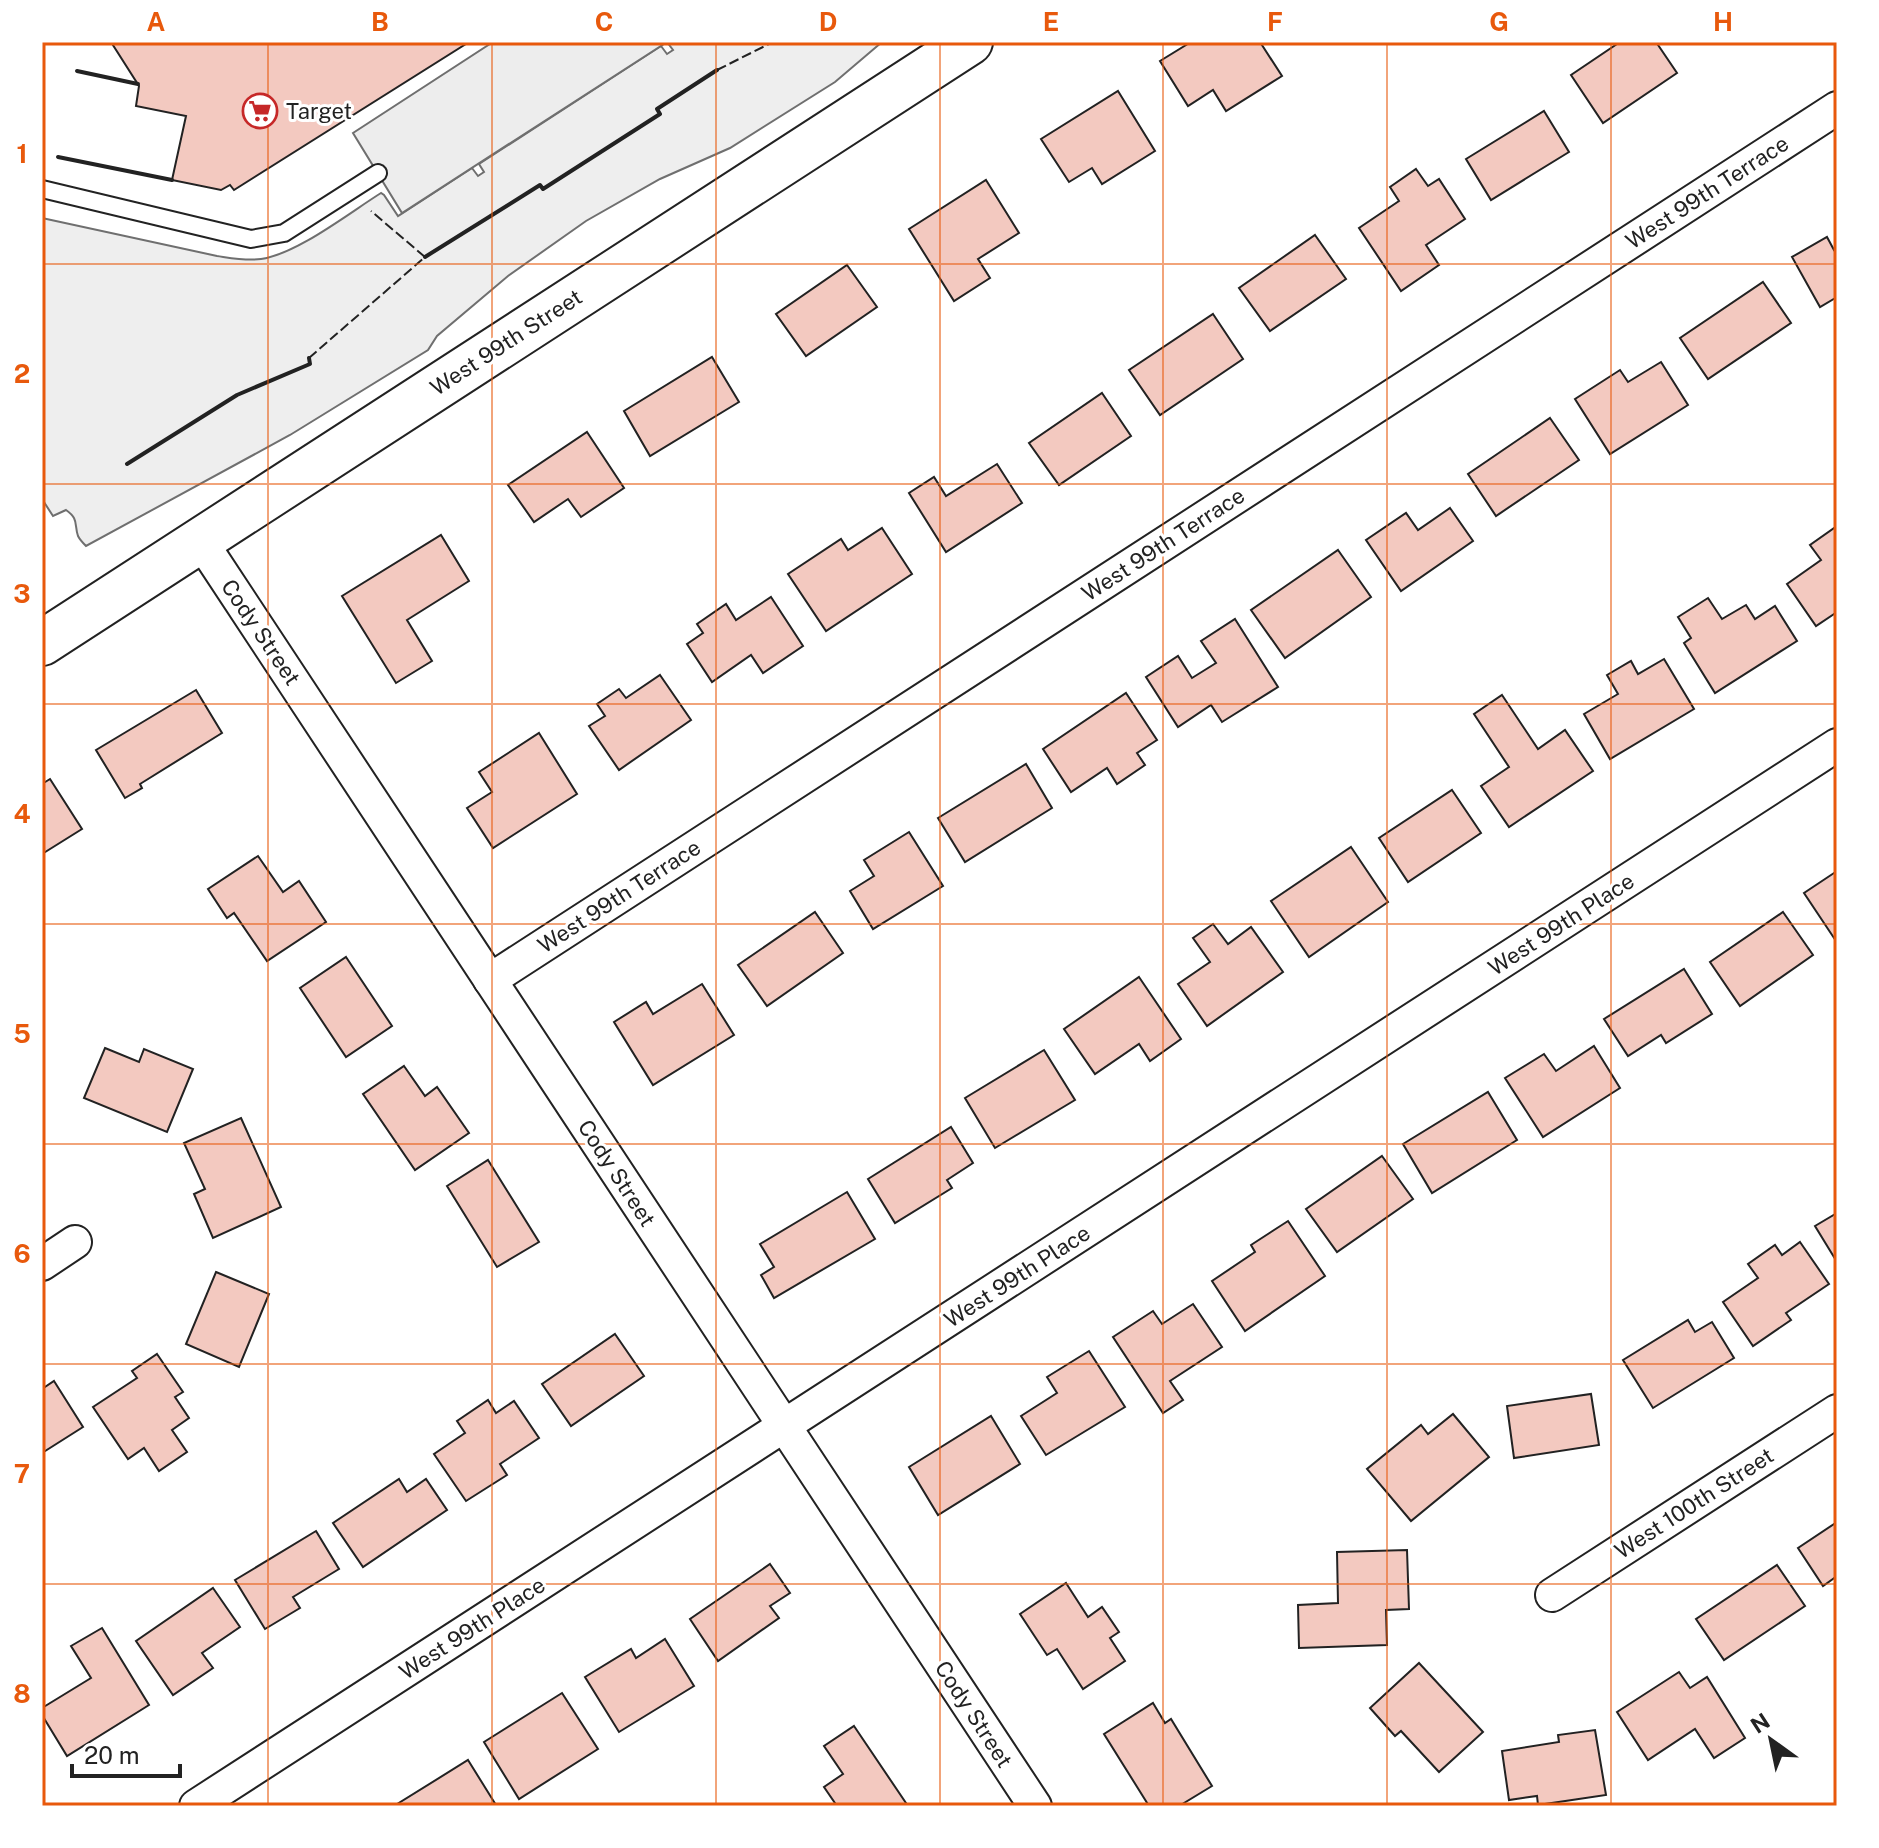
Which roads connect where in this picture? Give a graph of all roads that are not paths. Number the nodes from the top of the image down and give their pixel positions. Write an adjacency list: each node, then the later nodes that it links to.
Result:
1 (970, 42): 5 (street, West 99th Street)
2 (1837, 108): 8 (street, West 99th Terrace)
3 (378, 173): 4 (lane)
4 (42, 189)
5 (200, 540): 6 (street, West 99th Street); 8 (street, Cody Street)
6 (42, 643)
7 (1837, 745): 12 (street, West 99th Place)
8 (490, 980): 12 (street, Cody Street)
9 (75, 1242): 10 (street)
10 (42, 1264)
11 (1837, 1411): 13 (street, West 100th Street)
12 (785, 1426): 14 (street, West 99th Place); 15 (street, Cody Street)
13 (1552, 1595)
14 (196, 1806)
15 (1035, 1806)

